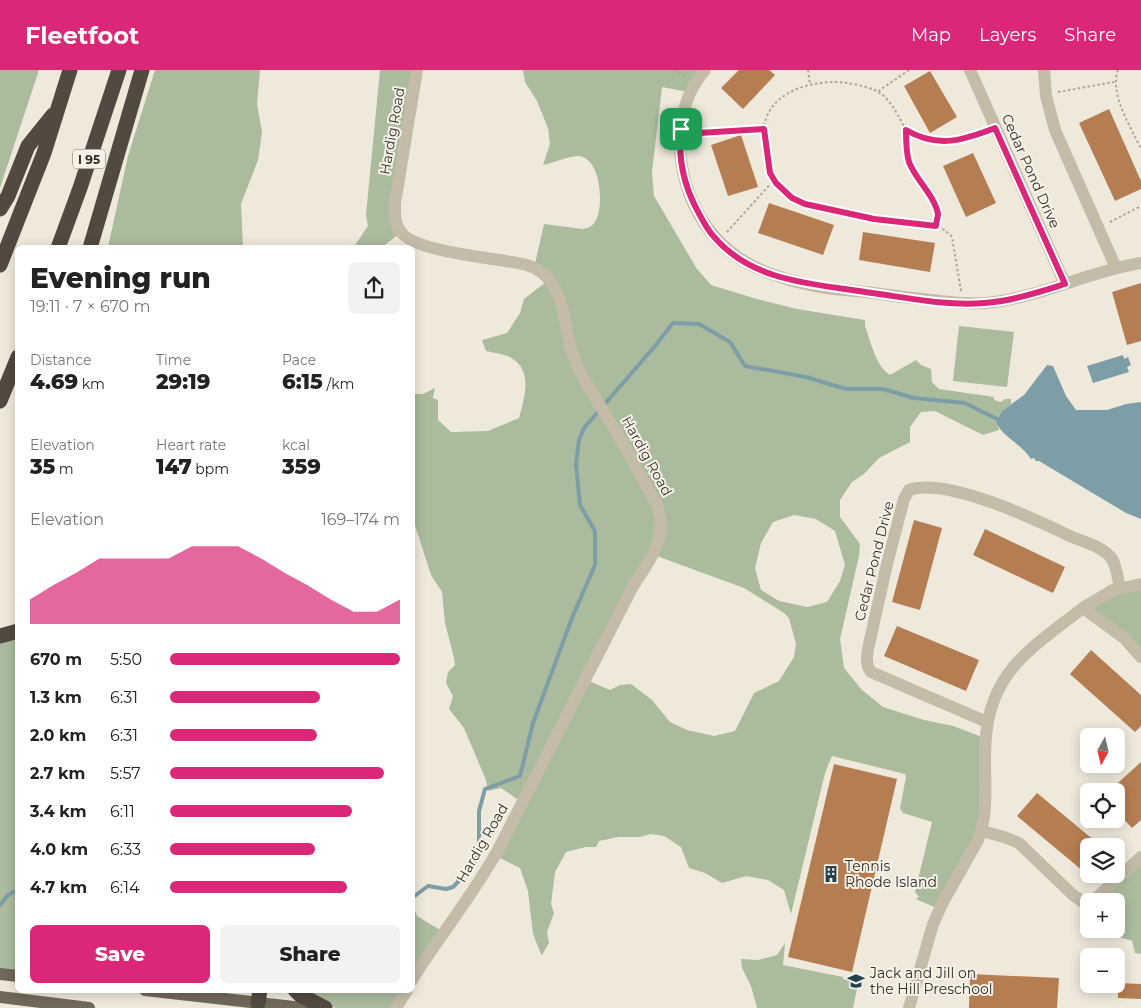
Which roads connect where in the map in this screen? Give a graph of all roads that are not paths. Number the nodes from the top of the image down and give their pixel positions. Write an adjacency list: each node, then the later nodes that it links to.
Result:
1 (70, 70): 8 (highway)
2 (118, 70): 10 (highway, I 95)
3 (142, 70): 11 (highway)
4 (417, 70): 30 (street, Hardig Road)
5 (705, 70): 15 (street)
6 (970, 70): 15 (street, Cedar Pond Drive)
7 (1044, 70): 14 (street)
8 (60, 106): 9 (highway); 13 (highway)
9 (0, 209)
10 (59, 245)
11 (91, 245)
12 (1141, 263): 14 (street)
13 (0, 265)
14 (1116, 268): 15 (street)
15 (1065, 284)
16 (15, 364): 17 (highway)
17 (0, 401)
18 (1141, 584): 19 (street)
19 (1120, 588): 20 (street); 24 (street, Cedar Pond Drive)
20 (1083, 608): 23 (street); 24 (street)
21 (15, 632): 22 (highway)
22 (0, 636)
23 (1141, 657)
24 (987, 722): 25 (street)
25 (982, 831): 28 (street); 41 (street)
26 (1141, 857): 27 (street)
27 (1102, 893)
28 (1080, 900)
29 (0, 974): 31 (main road)
30 (415, 975)
31 (15, 976)
32 (179, 993): 36 (main road)
33 (298, 993): 39 (highway)
34 (405, 993): 40 (street)
35 (0, 997): 37 (main road)
36 (259, 1000): 38 (main road)
37 (88, 1008)
38 (303, 1008)
39 (325, 1008)
40 (396, 1008)
41 (909, 1008)

